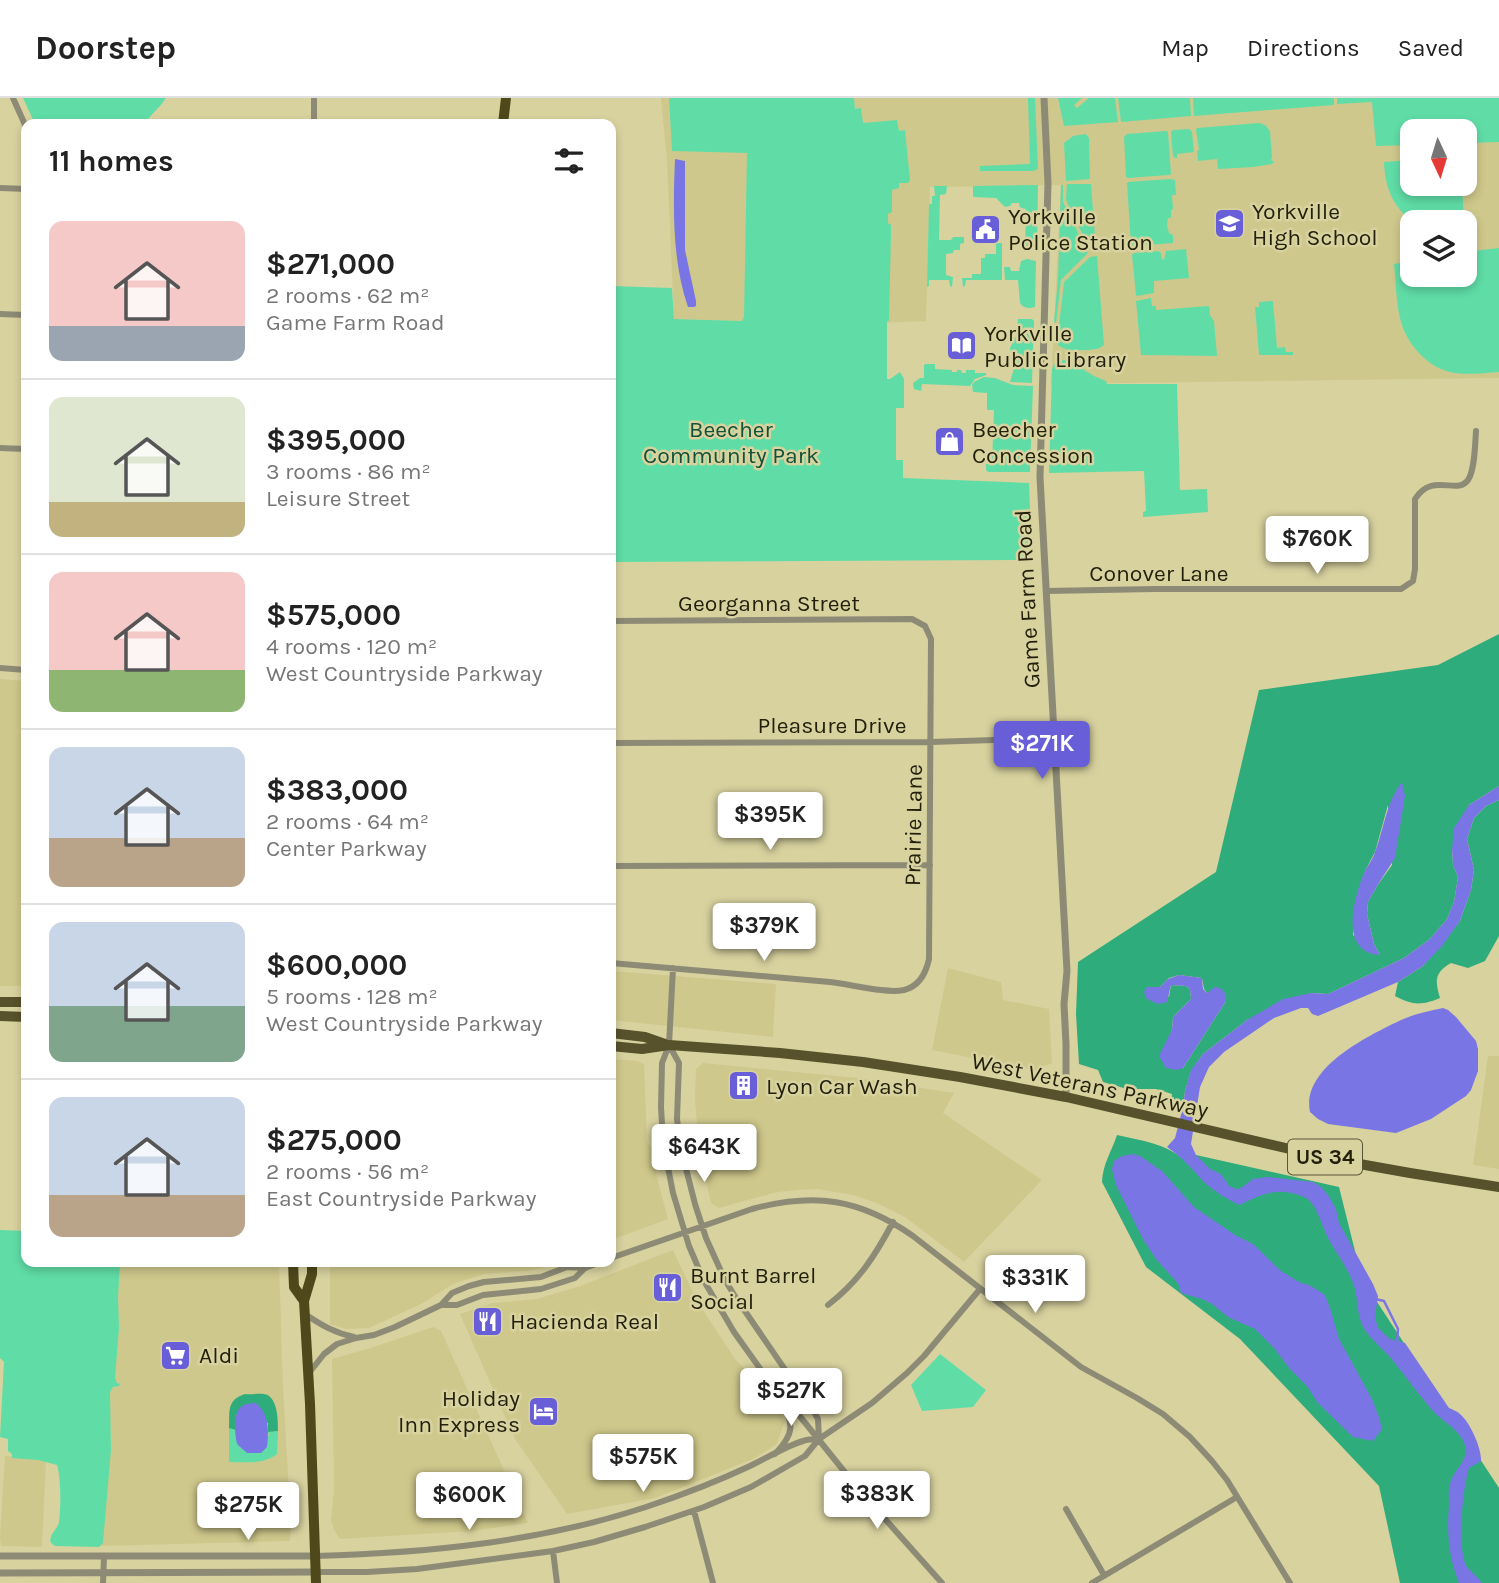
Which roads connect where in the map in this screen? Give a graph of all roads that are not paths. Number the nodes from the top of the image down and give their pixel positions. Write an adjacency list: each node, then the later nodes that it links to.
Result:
1 (13, 98): 5 (street)
2 (314, 98): 6 (street)
3 (506, 98): 7 (highway)
4 (1044, 98): 15 (street, Game Farm Road)
5 (22, 119)
6 (314, 119)
7 (504, 119)
8 (0, 188): 9 (street)
9 (21, 190)
10 (0, 314): 11 (street)
11 (21, 315)
12 (1476, 431): 15 (street, Conover Lane)
13 (0, 448): 14 (street)
14 (21, 449)
15 (1046, 591): 20 (street, Game Farm Road)
16 (616, 621): 17 (street, Georganna Street)
17 (925, 626): 21 (street, Prairie Lane)
18 (0, 668): 19 (street)
19 (21, 670)
20 (1054, 738): 21 (street, Pleasure Drive); 34 (street, Game Farm Road)
21 (931, 742): 22 (street, Pleasure Drive); 23 (street, Prairie Lane)
22 (616, 743)
23 (930, 865): 24 (street); 26 (street, Prairie Lane)
24 (616, 866)
25 (616, 963): 26 (street)
26 (673, 968): 32 (street)
27 (0, 1002): 28 (main road)
28 (21, 1002)
29 (0, 1016): 30 (main road)
30 (21, 1017)
31 (616, 1034): 32 (main road, West Veterans Parkway / US 34)
32 (669, 1045): 33 (main road, West Veterans Parkway / US 34); 34 (main road, West Veterans Parkway / US 34); 37 (street); 38 (street)
33 (616, 1046)
34 (1066, 1097): 35 (main road, West Veterans Parkway / US 34)
35 (1499, 1187)
36 (893, 1222): 37 (street); 45 (street); 47 (street)
37 (701, 1226): 38 (street); 53 (street)
38 (684, 1232): 39 (street); 52 (street)
39 (616, 1256)
40 (293, 1267): 46 (highway)
41 (312, 1267): 46 (highway)
42 (565, 1267): 48 (street)
43 (576, 1267): 44 (street)
44 (585, 1268): 48 (street)
45 (980, 1289): 53 (street); 55 (street)
46 (304, 1301): 49 (highway)
47 (828, 1305)
48 (441, 1306): 50 (street)
49 (305, 1314): 50 (street); 51 (highway)
50 (356, 1338): 51 (street)
51 (308, 1375): 60 (highway)
52 (781, 1398): 53 (street); 54 (street)
53 (819, 1439): 54 (street); 57 (street); 69 (street)
54 (775, 1454): 60 (street)
55 (1237, 1497): 64 (street); 71 (street)
56 (1066, 1510): 64 (street)
57 (694, 1511): 58 (street); 68 (street)
58 (553, 1551): 65 (street); 67 (street)
59 (0, 1556): 61 (street)
60 (315, 1556): 61 (street); 65 (highway)
61 (104, 1557): 63 (street)
62 (0, 1573): 63 (street)
63 (104, 1573): 65 (street); 66 (street)
64 (1104, 1575): 70 (street)
65 (316, 1578)
66 (103, 1583)
67 (557, 1583)
68 (713, 1583)
69 (942, 1583)
70 (1092, 1583)
71 (1290, 1583)

